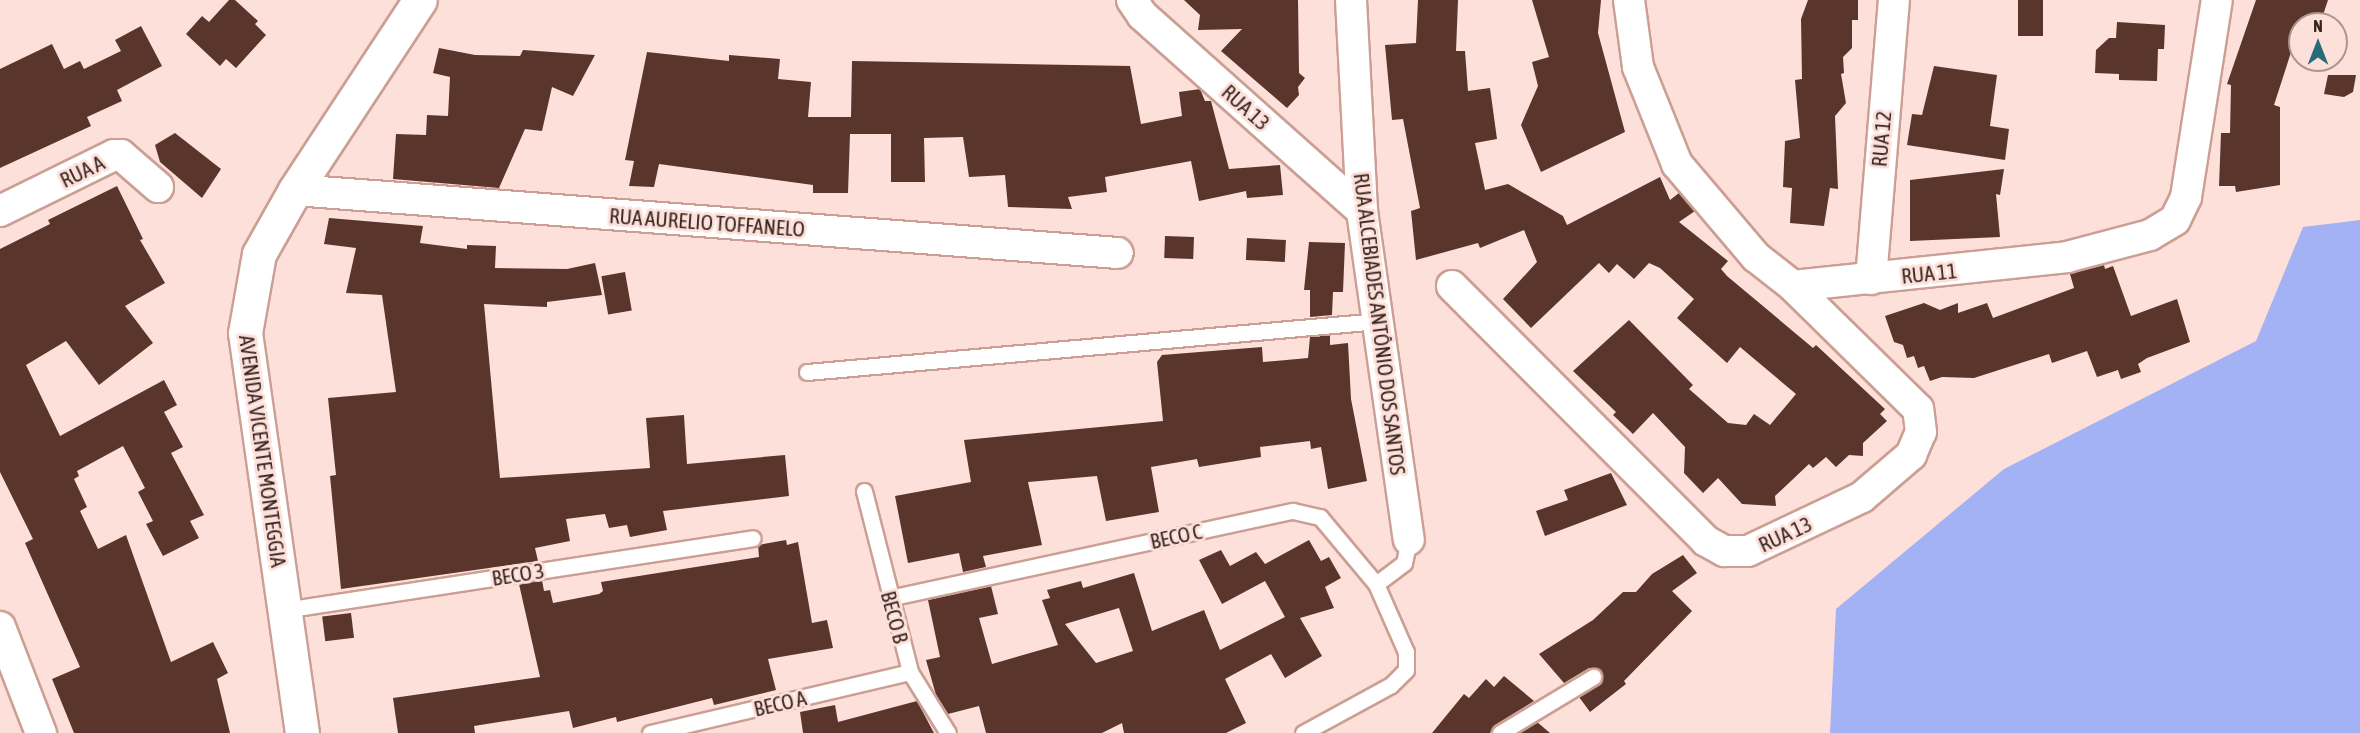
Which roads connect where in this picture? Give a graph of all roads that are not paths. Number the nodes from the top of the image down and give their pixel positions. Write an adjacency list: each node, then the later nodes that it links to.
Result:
1 (420, 0): 8 (main road, AVENIDA VICENTE MONTEGGIA)
2 (1132, 0): 10 (street, RUA 13)
3 (1351, 0): 10 (street, RUA ALCEBIADES ANTÔNIO DOS SANTOS)
4 (1629, 0): 14 (street)
5 (1894, 0): 12 (street, RUA 12)
6 (2217, 0): 12 (street, RUA 11)
7 (158, 187): 9 (street, RUA A)
8 (295, 190): 11 (street, RUA AURELIO TOFFANELO); 22 (main road, AVENIDA VICENTE MONTEGGIA)
9 (0, 211)
10 (1362, 211): 15 (street, RUA ALCEBIADES ANTÔNIO DOS SANTOS)
11 (1118, 254)
12 (1871, 279): 14 (street, RUA 11)
13 (1452, 286): 14 (street, RUA 13)
14 (1793, 286)
15 (1378, 321): 16 (lane); 19 (street, RUA ALCEBIADES ANTÔNIO DOS SANTOS)
16 (807, 372)
17 (864, 491): 21 (lane, BECO B)
18 (752, 538): 22 (lane, BECO 3)
19 (1409, 540): 20 (lane)
20 (1376, 584): 21 (lane, BECO C); 30 (lane)
21 (889, 598): 24 (lane, BECO B)
22 (284, 609): 27 (main road, AVENIDA VICENTE MONTEGGIA)
23 (4, 640): 26 (street)
24 (910, 672): 28 (lane, BECO A); 29 (lane, BECO B)
25 (1593, 677): 31 (lane)
26 (41, 733)
27 (302, 733)
28 (650, 733)
29 (948, 733)
30 (1303, 733)
31 (1500, 733)

